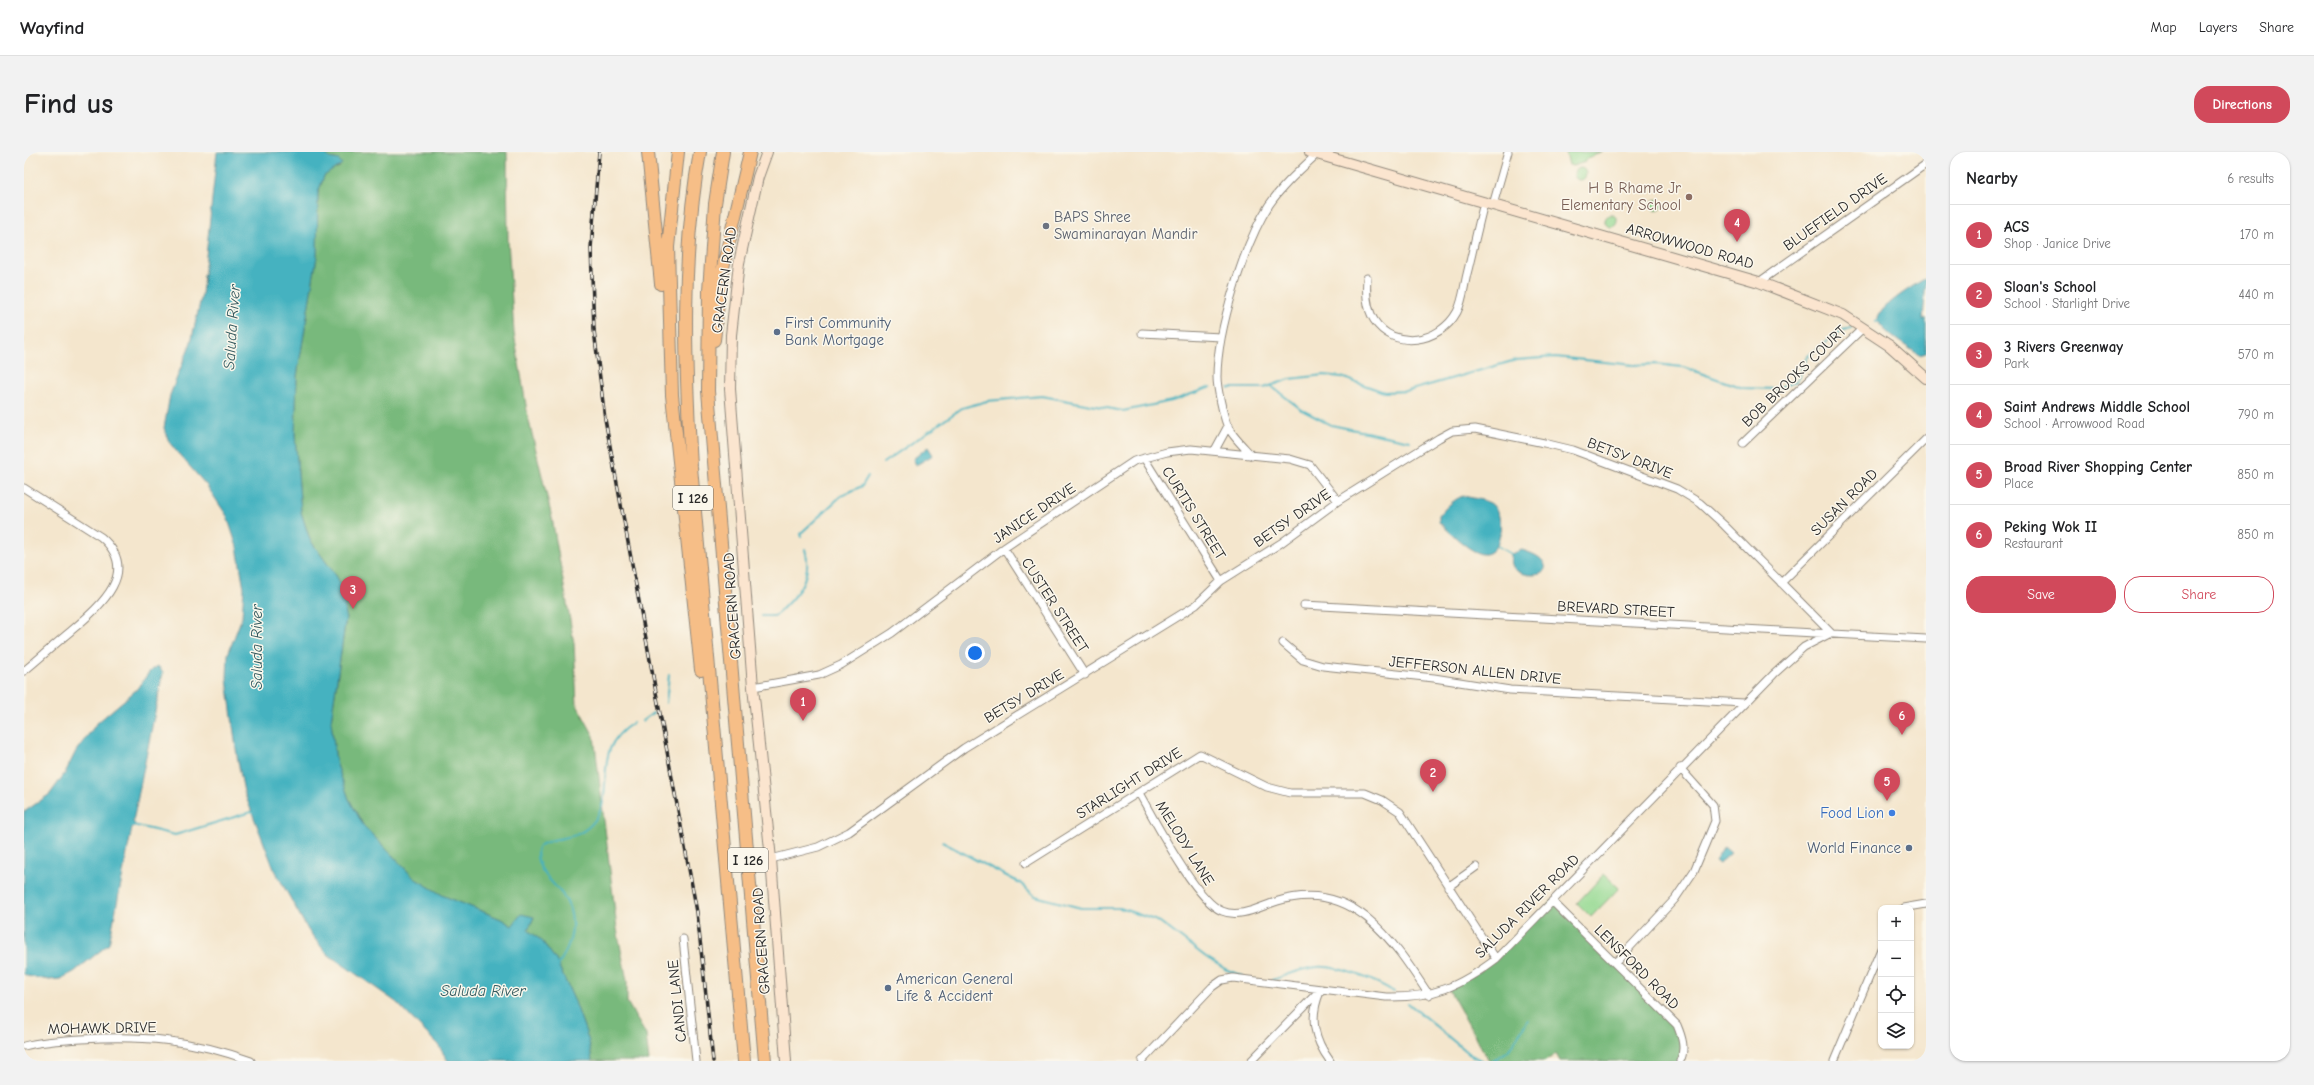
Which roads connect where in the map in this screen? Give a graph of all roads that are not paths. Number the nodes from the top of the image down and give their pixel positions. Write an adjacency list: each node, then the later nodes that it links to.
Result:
1 (648, 152): 18 (highway)
2 (678, 152): 18 (highway)
3 (700, 152): 40 (highway, I 126)
4 (723, 152): 17 (highway, I 126)
5 (750, 152): 17 (highway)
6 (767, 152): 36 (street, GRACERN ROAD)
7 (1508, 152): 10 (street)
8 (1313, 153): 10 (street, ARROWWOOD ROAD); 15 (street)
9 (1926, 164): 12 (street, BLUEFIELD DRIVE)
10 (1488, 204): 11 (street); 12 (street, ARROWWOOD ROAD)
11 (1367, 278)
12 (1759, 282): 13 (street, ARROWWOOD ROAD)
13 (1862, 328): 16 (street, ARROWWOOD ROAD); 21 (street, BOB BROOKS COURT)
14 (1142, 332): 15 (street)
15 (1221, 337): 19 (street)
16 (1926, 378)
17 (708, 391): 58 (highway, I 126)
18 (672, 395): 40 (highway)
19 (1228, 426): 22 (street); 23 (street)
20 (1926, 439): 29 (street, SUSAN ROAD)
21 (1743, 443)
22 (1215, 450): 23 (street, JANICE DRIVE); 24 (street, JANICE DRIVE)
23 (1252, 456): 26 (street, JANICE DRIVE)
24 (1144, 458): 27 (street, JANICE DRIVE); 28 (street, CURTIS STREET)
25 (24, 488): 34 (street)
26 (1338, 501): 28 (street, BETSY DRIVE); 29 (street, BETSY DRIVE)
27 (1004, 548): 35 (street, CUSTER STREET); 36 (street, JANICE DRIVE)
28 (1221, 581): 35 (street, BETSY DRIVE)
29 (1781, 583): 31 (street, BETSY DRIVE)
30 (1304, 605): 31 (street, BREVARD STREET)
31 (1831, 633): 32 (street, BREVARD STREET); 37 (street, SALUDA RIVER ROAD)
32 (1926, 638)
33 (1283, 643): 37 (street, JEFFERSON ALLEN DRIVE)
34 (24, 672)
35 (1085, 675): 41 (street, BETSY DRIVE)
36 (754, 687): 41 (street, GRACERN ROAD)
37 (1744, 704): 38 (street, SALUDA RIVER ROAD)
38 (1680, 768): 45 (street, SALUDA RIVER ROAD); 51 (street)
39 (1139, 793): 42 (street, STARLIGHT DRIVE); 44 (street, STARLIGHT DRIVE); 53 (street, MELODY LANE)
40 (725, 844): 57 (highway, I 126)
41 (771, 858): 59 (street, GRACERN ROAD)
42 (1026, 863)
43 (1476, 867): 44 (street)
44 (1448, 887): 50 (street, STARLIGHT DRIVE)
45 (1552, 901): 50 (street, SALUDA RIVER ROAD); 51 (street, LENSFORD ROAD)
46 (1926, 904): 47 (street)
47 (1914, 906)
48 (684, 939): 56 (street, CANDI LANE)
49 (1878, 956): 64 (street)
50 (1496, 959): 53 (street, SALUDA RIVER ROAD)
51 (1615, 963): 63 (street, LENSFORD ROAD)
52 (1321, 989): 53 (street, SALUDA RIVER ROAD); 60 (street, SALUDA RIVER ROAD); 61 (street); 62 (street)
53 (1429, 995)
54 (24, 1046): 55 (street, MOHAWK DRIVE)
55 (251, 1061)
56 (696, 1061)
57 (744, 1061)
58 (766, 1061)
59 (786, 1061)
60 (1142, 1061)
61 (1251, 1061)
62 (1330, 1061)
63 (1680, 1061)
64 (1834, 1061)

